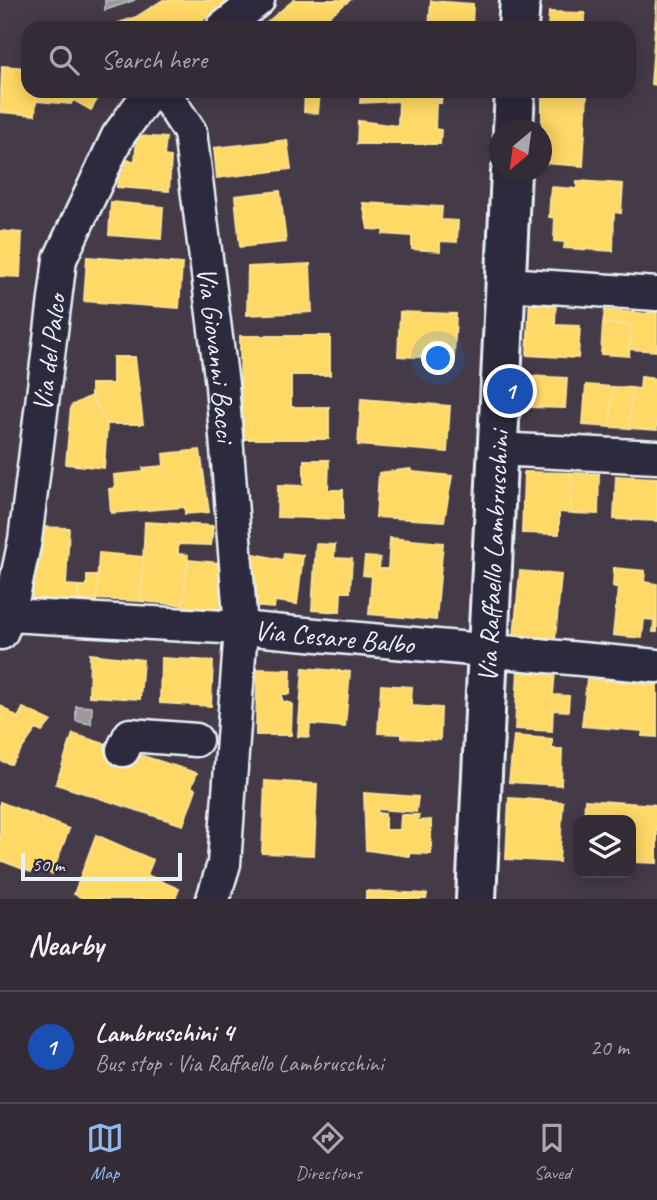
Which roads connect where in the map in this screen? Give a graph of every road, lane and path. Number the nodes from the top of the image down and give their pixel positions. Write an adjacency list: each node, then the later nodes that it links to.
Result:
1 (258, 0): 3 (street)
2 (520, 0): 4 (main road)
3 (232, 21)
4 (518, 21)
5 (146, 98): 14 (street, Via del Palco)
6 (168, 98): 16 (street, Via Giovanni Bacci)
7 (515, 98): 8 (main road)
8 (514, 119)
9 (510, 182): 10 (main road, Via Raffaello Lambruschini)
10 (505, 284): 11 (street); 12 (main road, Via Raffaello Lambruschini)
11 (657, 294)
12 (497, 449): 13 (street); 17 (main road, Via Raffaello Lambruschini)
13 (657, 457)
14 (13, 536): 15 (street, Via del Palco)
15 (4, 625): 16 (street, Via Cesare Balbo)
16 (241, 628): 17 (street, Via Cesare Balbo); 21 (street, Via Giovanni Bacci)
17 (486, 652): 18 (street, Via Cesare Balbo); 22 (main road, Via Raffaello Lambruschini)
18 (657, 666)
19 (181, 748): 20 (street)
20 (123, 750)
21 (213, 899)
22 (477, 899)

